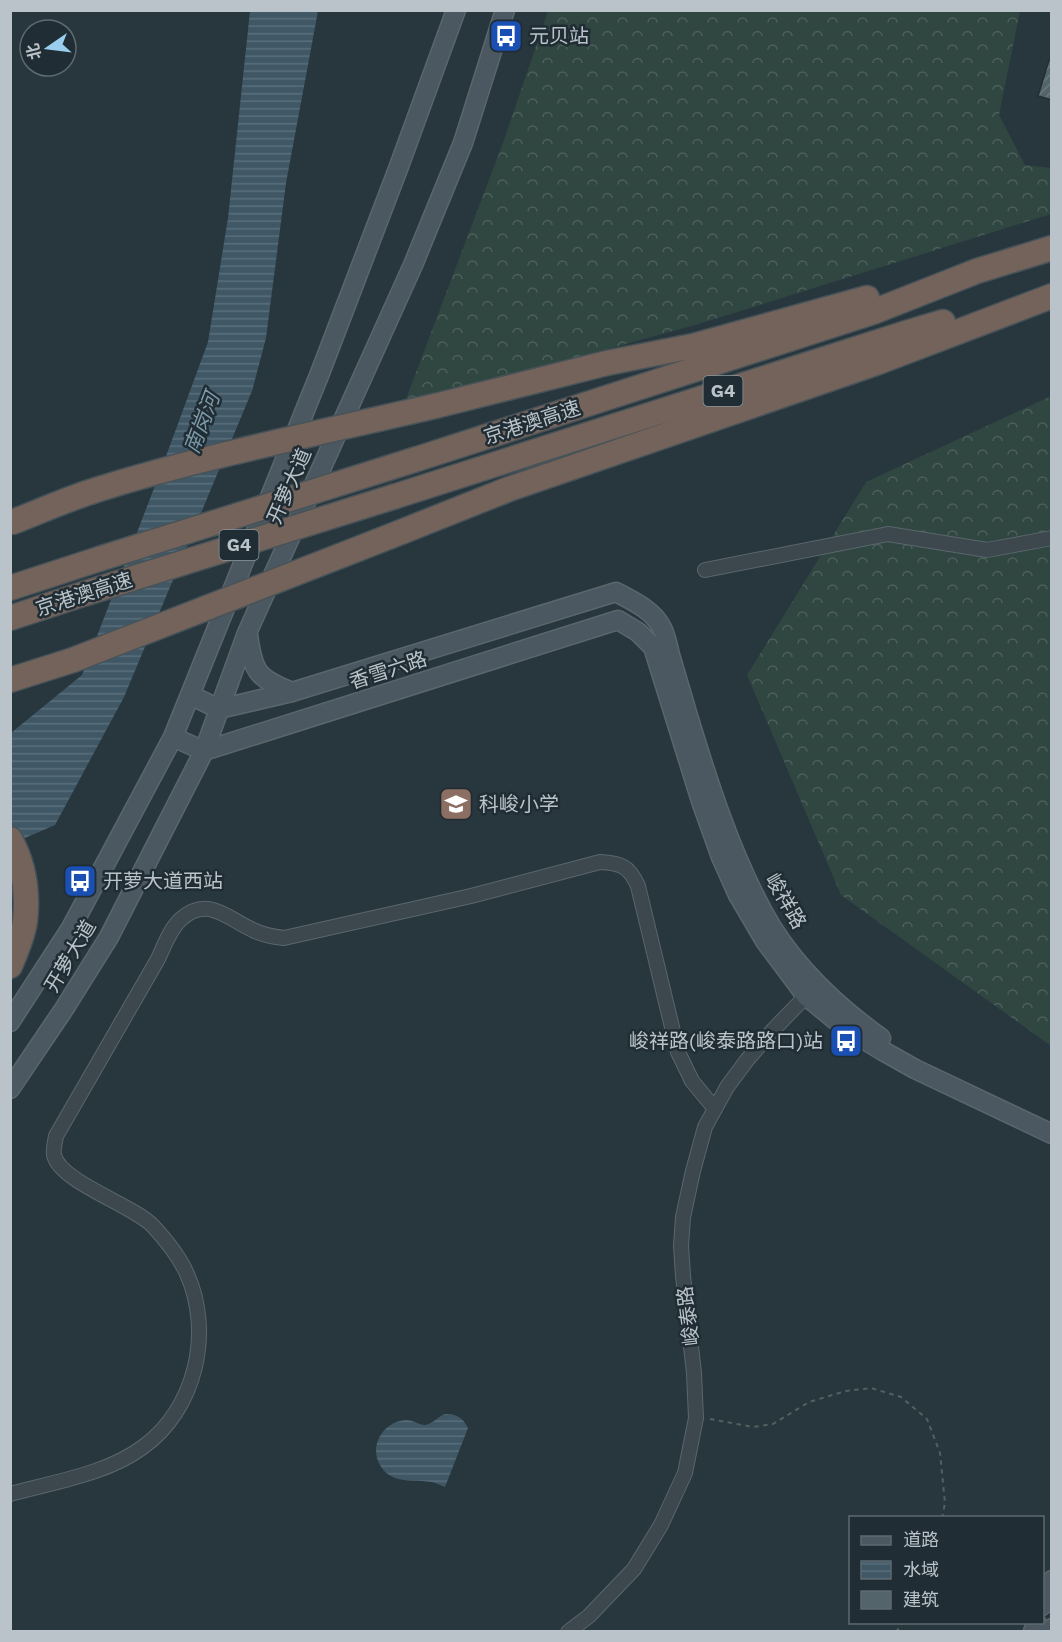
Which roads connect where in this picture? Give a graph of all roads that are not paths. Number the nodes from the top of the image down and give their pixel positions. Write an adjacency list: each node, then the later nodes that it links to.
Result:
1 (456, 10): 16 (street, 开萝大道)
2 (505, 10): 13 (street, 开萝大道)
3 (1052, 248): 4 (highway, 京港澳高速 / G4)
4 (977, 271): 6 (highway, bridge); 9 (highway, 京港澳高速 / G4, bridge)
5 (1052, 294): 11 (highway, 京港澳高速 / G4, bridge); 14 (highway, bridge)
6 (10, 523)
7 (1052, 538): 8 (street)
8 (705, 570)
9 (10, 588)
10 (616, 592): 15 (street, 香雪六路); 22 (street, 峻祥路)
11 (10, 618)
12 (618, 620): 19 (street, 香雪六路); 22 (street, 峻祥路)
13 (247, 633): 15 (street); 17 (street, 开萝大道)
14 (10, 680)
15 (292, 692): 17 (street, 香雪六路)
16 (190, 695): 17 (street); 18 (street, 开萝大道)
17 (219, 709): 19 (street, 开萝大道)
18 (173, 737): 19 (street); 23 (street, 开萝大道)
19 (204, 751): 24 (street, 开萝大道)
20 (10, 839): 21 (highway)
21 (10, 966)
22 (812, 990): 25 (street, 峻泰路); 26 (street, 峻祥路); 27 (street, 峻祥路)
23 (10, 1022)
24 (10, 1089)
25 (715, 1109): 28 (street); 31 (street, 峻泰路)
26 (1052, 1122)
27 (1052, 1134)
28 (10, 1494)
29 (1052, 1580): 30 (street)
30 (1044, 1600)
31 (568, 1632)

